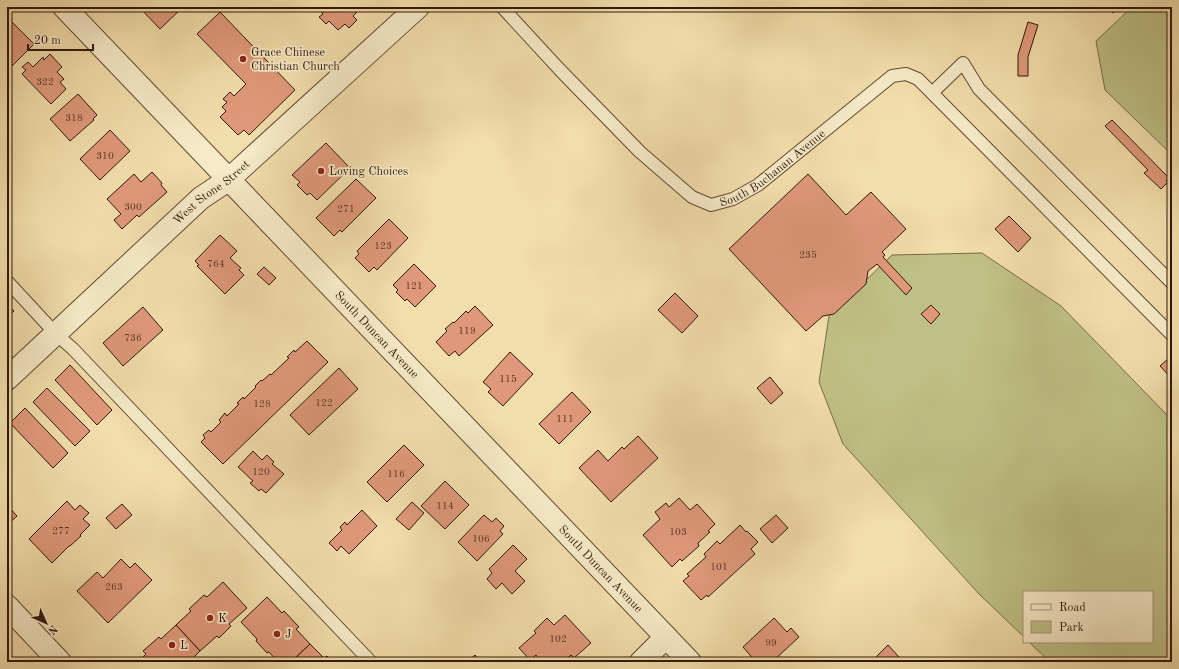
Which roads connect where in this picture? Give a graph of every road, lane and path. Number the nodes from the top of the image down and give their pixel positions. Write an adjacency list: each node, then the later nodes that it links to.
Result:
1 (64, 7): 5 (street, South Duncan Avenue)
2 (418, 7): 5 (street, West Stone Street)
3 (502, 7): 4 (lane, South Buchanan Avenue)
4 (932, 93): 7 (lane); 9 (lane, South Buchanan Avenue)
5 (228, 180): 8 (street, West Stone Street); 12 (street, South Duncan Avenue)
6 (7, 281): 8 (lane)
7 (1172, 283)
8 (56, 334): 10 (street, West Stone Street); 14 (lane)
9 (1172, 334)
10 (7, 379)
11 (7, 606): 13 (street)
12 (666, 637): 15 (street); 16 (street, South Duncan Avenue)
13 (60, 662)
14 (371, 662)
15 (641, 662)
16 (690, 662)

